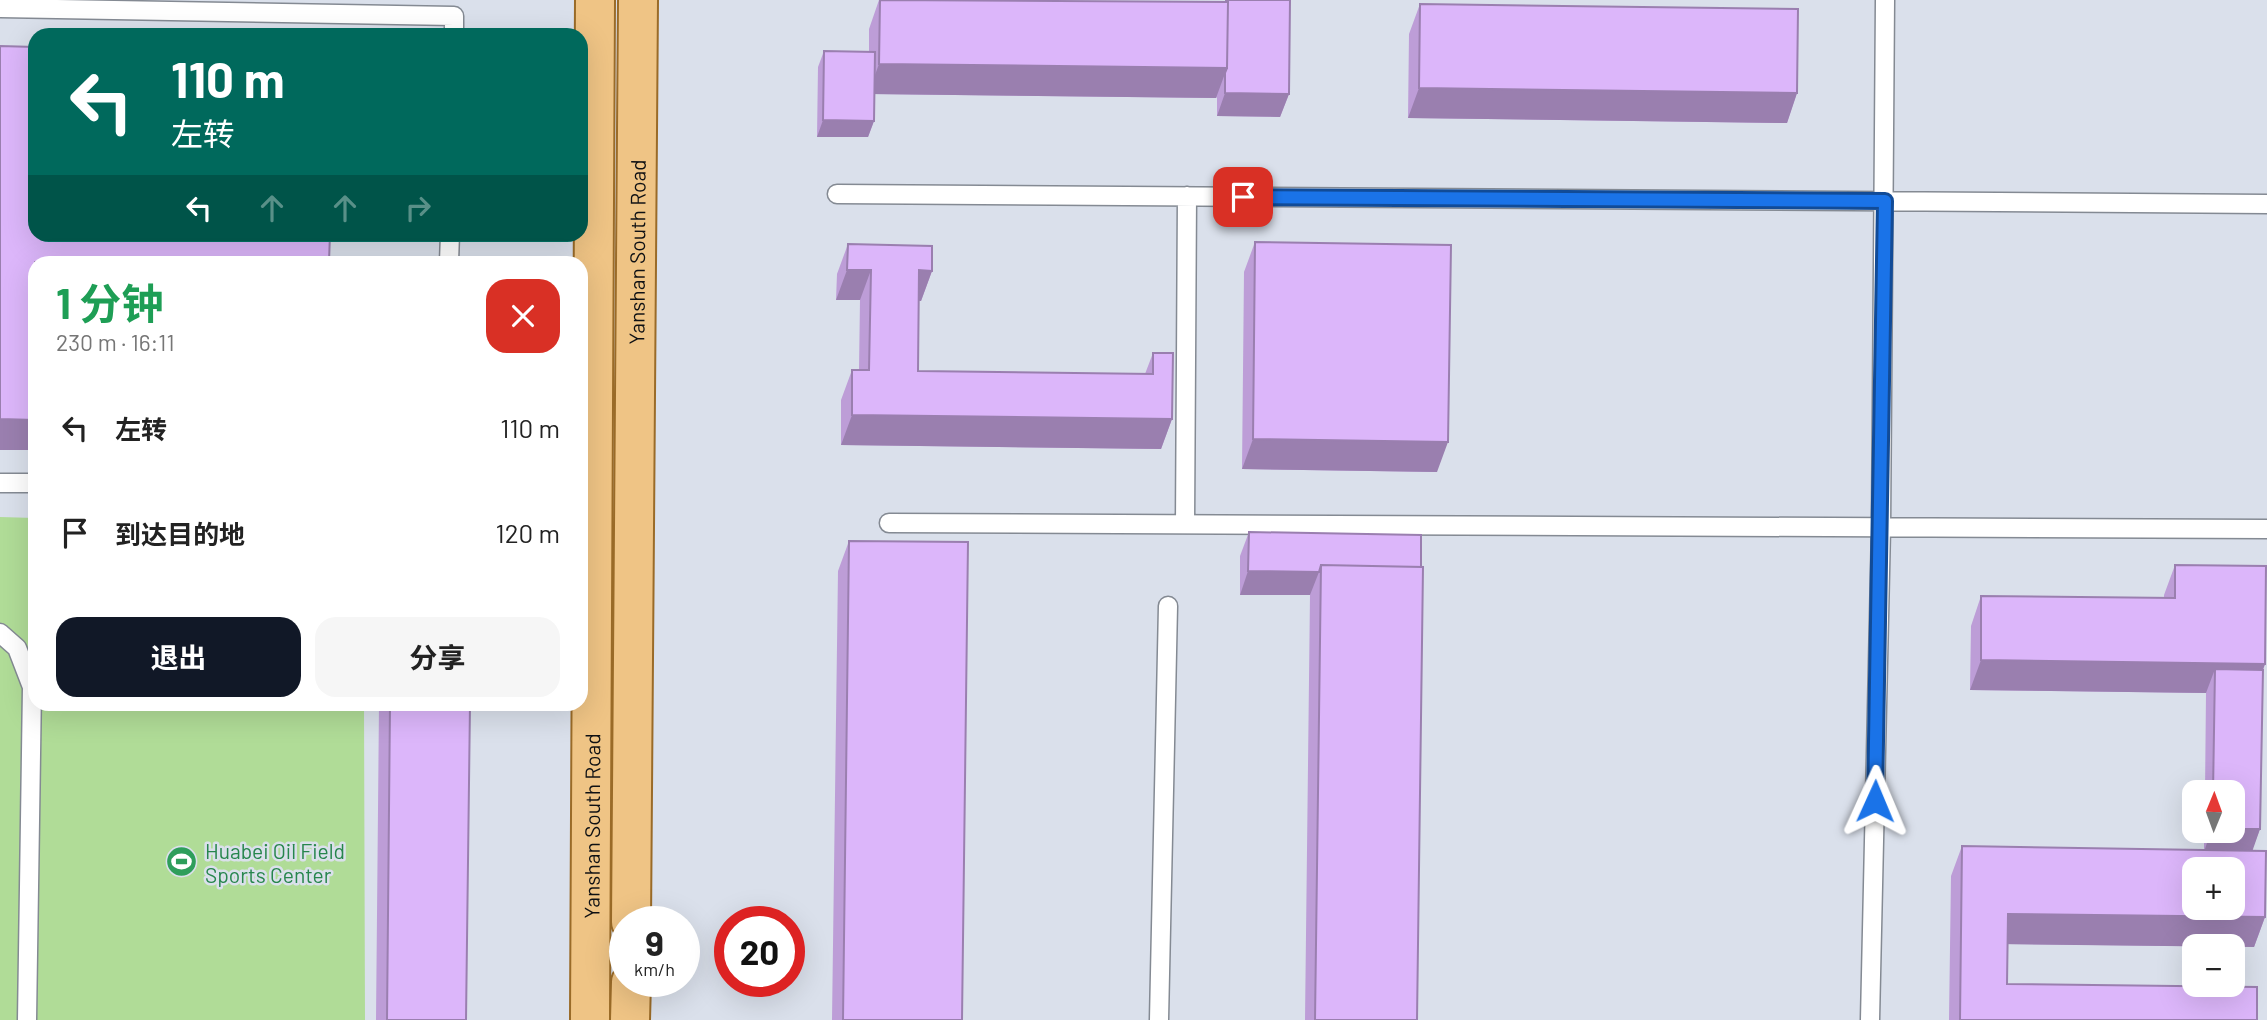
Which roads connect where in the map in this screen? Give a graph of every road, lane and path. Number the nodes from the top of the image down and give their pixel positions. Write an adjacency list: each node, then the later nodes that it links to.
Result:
1 (595, 0): 11 (main road, Yanshan South Road)
2 (638, 0): 23 (main road, Yanshan South Road)
3 (1885, 0): 9 (lane)
4 (97, 5): 5 (lane); 6 (lane)
5 (0, 8)
6 (454, 28)
7 (837, 194): 8 (lane)
8 (1187, 196): 9 (lane); 15 (lane)
9 (1885, 201): 10 (lane); 16 (lane)
10 (2267, 204)
11 (588, 417)
12 (0, 483): 13 (lane)
13 (28, 483)
14 (889, 523): 15 (lane)
15 (1185, 524): 16 (lane)
16 (1881, 528): 17 (lane); 29 (lane)
17 (2267, 529)
18 (1168, 606): 28 (lane)
19 (0, 633): 21 (lane)
20 (588, 658): 26 (main road, Yanshan South Road)
21 (28, 677)
22 (32, 711): 25 (lane)
23 (631, 906)
24 (631, 997): 27 (main road)
25 (27, 1020)
26 (590, 1020)
27 (631, 1020)
28 (1159, 1020)
29 (1870, 1020)

